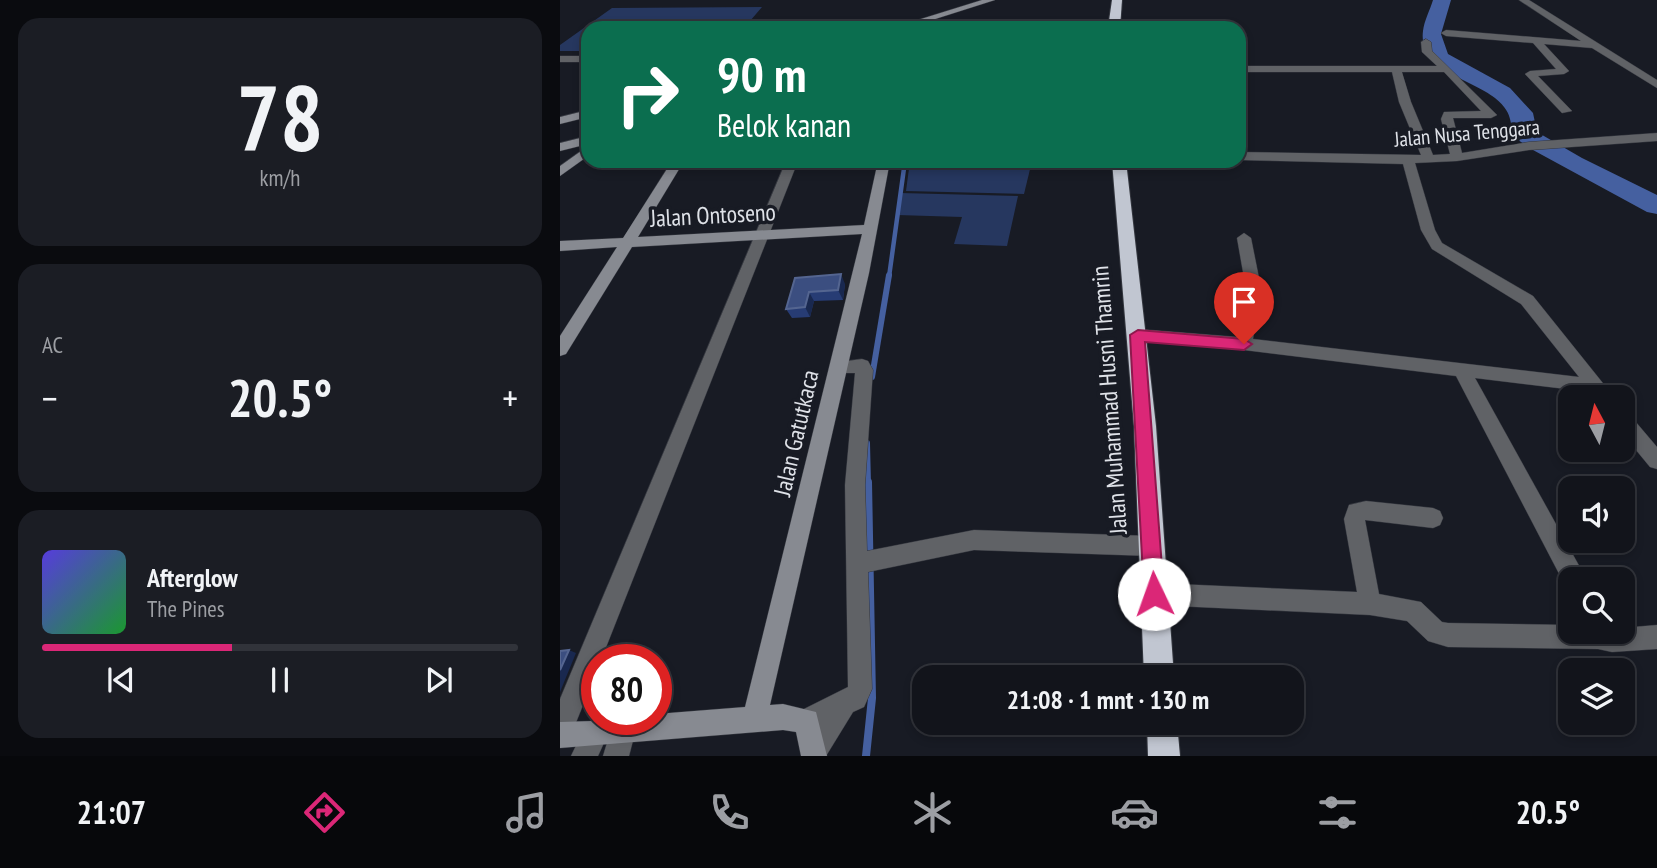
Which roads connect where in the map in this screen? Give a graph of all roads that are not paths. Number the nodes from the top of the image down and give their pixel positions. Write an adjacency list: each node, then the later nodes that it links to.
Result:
1 (991, 0): 4 (street)
2 (1117, 0): 5 (highway)
3 (1523, 0): 9 (street)
4 (920, 21)
5 (1115, 21)
6 (1446, 33): 7 (street)
7 (1536, 41): 9 (street); 16 (street)
8 (1426, 42): 14 (street)
9 (1595, 45): 15 (street)
10 (560, 59): 11 (street)
11 (581, 59)
12 (1246, 69): 13 (street)
13 (1399, 69): 14 (street); 27 (street)
14 (1447, 69): 26 (street)
15 (1657, 85)
16 (1566, 111)
17 (581, 115): 18 (street)
18 (560, 121)
19 (1657, 137): 20 (street, Jalan Nusa Tenggara)
20 (1643, 138): 23 (street); 26 (street, Jalan Nusa Tenggara)
21 (581, 142): 22 (street)
22 (560, 147)
23 (1657, 150)
24 (581, 156): 33 (street)
25 (1246, 156): 28 (street, Jalan Nusa Tenggara)
26 (1457, 157): 27 (street, Jalan Nusa Tenggara)
27 (1429, 159): 28 (street, Jalan Nusa Tenggara)
28 (1408, 160): 45 (street)
29 (674, 168): 37 (street)
30 (789, 168): 35 (street)
31 (882, 168): 34 (street, Jalan Gatutkaca)
32 (1120, 168): 39 (highway, Jalan Muhammad Husni Thamrin)
33 (560, 172)
34 (869, 229): 35 (street, Jalan Ontoseno); 42 (street, Jalan Gatutkaca)
35 (763, 234): 37 (street, Jalan Ontoseno); 62 (street)
36 (1244, 238): 40 (street)
37 (627, 242): 38 (street, Jalan Ontoseno); 41 (street)
38 (560, 246)
39 (1138, 335): 40 (street); 49 (highway, Jalan Muhammad Husni Thamrin)
40 (1244, 344): 43 (street)
41 (560, 350)
42 (838, 368): 50 (street); 59 (street, Jalan Gatutkaca)
43 (1462, 370): 44 (street); 51 (street)
44 (1558, 385)
45 (1594, 385)
46 (1635, 435): 47 (street)
47 (1657, 461)
48 (1433, 518): 53 (street)
49 (1151, 546): 50 (street); 52 (highway, Jalan Muhammad Husni Thamrin)
50 (867, 562): 58 (street)
51 (1568, 567)
52 (1154, 594): 53 (street); 57 (highway, Jalan Muhammad Husni Thamrin)
53 (1370, 604): 54 (street)
54 (1558, 634)
55 (1657, 637): 56 (street)
56 (1635, 638)
57 (1158, 665)
58 (845, 703): 60 (street); 67 (street)
59 (755, 717): 60 (street); 61 (street)
60 (807, 721): 67 (street)
61 (672, 725)
62 (560, 733): 66 (street)
63 (611, 735): 66 (street)
64 (621, 735): 68 (street)
65 (1163, 735): 69 (highway)
66 (590, 745)
67 (814, 754)
68 (615, 756)
69 (1164, 756)

